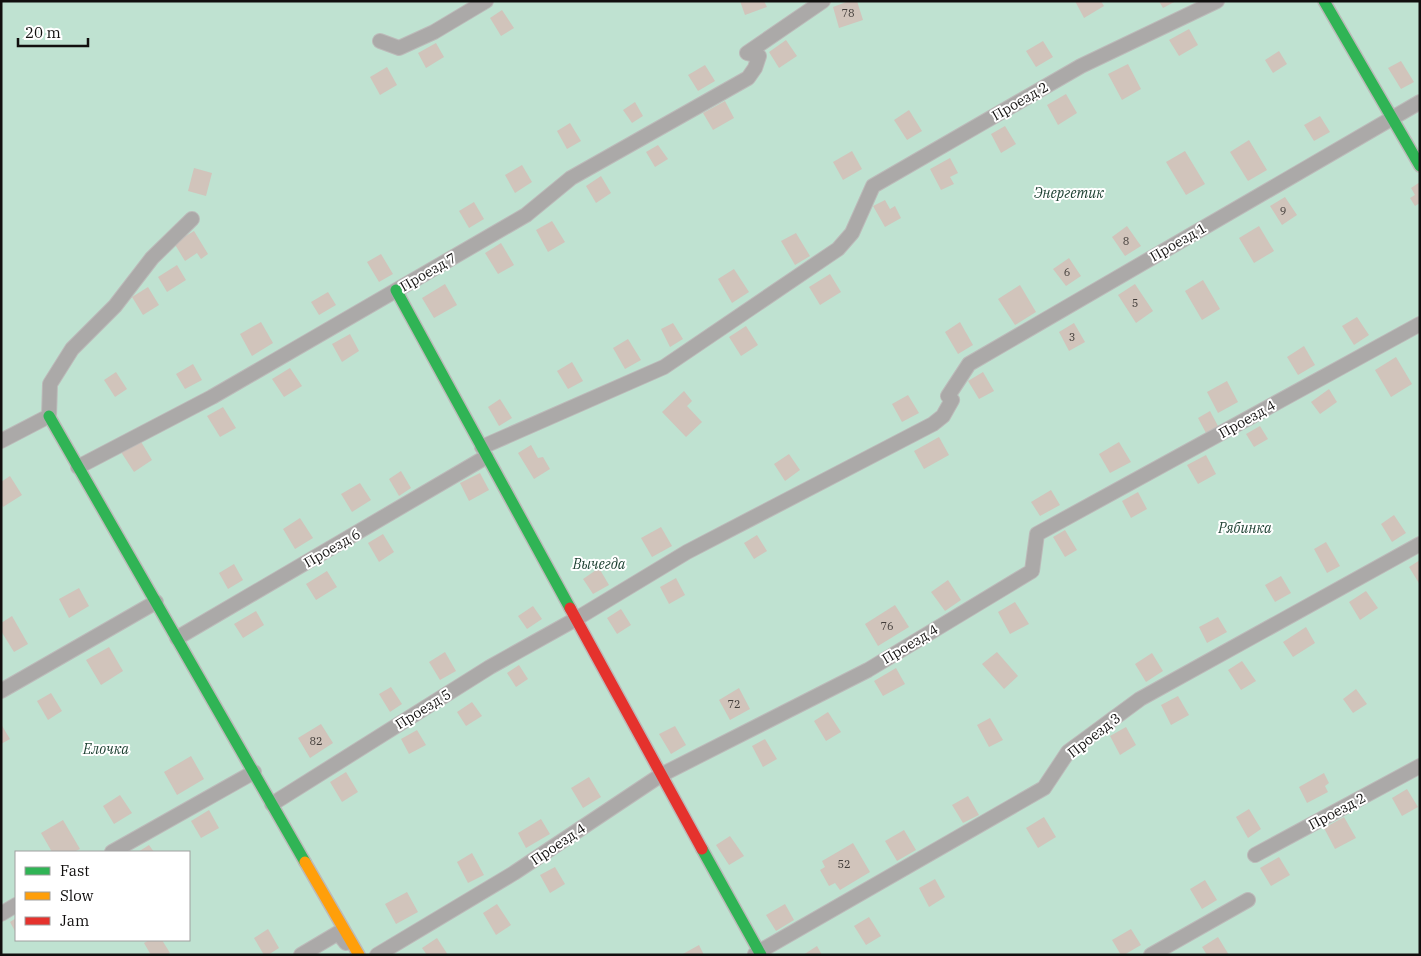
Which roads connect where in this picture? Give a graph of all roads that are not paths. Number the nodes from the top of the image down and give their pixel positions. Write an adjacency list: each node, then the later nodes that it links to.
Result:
1 (486, 1): 5 (lane)
2 (823, 1): 10 (lane, Проезд 7)
3 (1217, 1): 14 (lane, Проезд 2)
4 (1324, 1): 7 (street)
5 (380, 41)
6 (1420, 102): 7 (lane, Проезд 1)
7 (1392, 118): 8 (street); 18 (lane, Проезд 1)
8 (1420, 166)
9 (192, 219): 12 (lane)
10 (396, 290): 14 (street); 15 (lane, Проезд 7)
11 (1420, 324): 23 (lane, Проезд 4)
12 (49, 416): 13 (lane); 15 (street)
13 (1, 441)
14 (484, 452): 18 (street); 19 (lane, Проезд 6)
15 (78, 467): 17 (street)
16 (1420, 544): 30 (lane, Проезд 3)
17 (156, 602): 19 (street); 20 (lane)
18 (576, 619): 23 (street); 24 (lane, Проезд 5)
19 (177, 638): 22 (street)
20 (1, 691)
21 (1420, 766): 26 (lane, Проезд 2)
22 (254, 772): 24 (street); 25 (lane)
23 (661, 775): 30 (street); 33 (lane, Проезд 4)
24 (272, 804): 32 (street)
25 (114, 851)
26 (1255, 855)
27 (1248, 900): 34 (lane)
28 (15, 906): 29 (lane)
29 (1, 914)
30 (758, 954)
31 (301, 955): 32 (lane)
32 (358, 955)
33 (378, 955)
34 (1151, 955)

